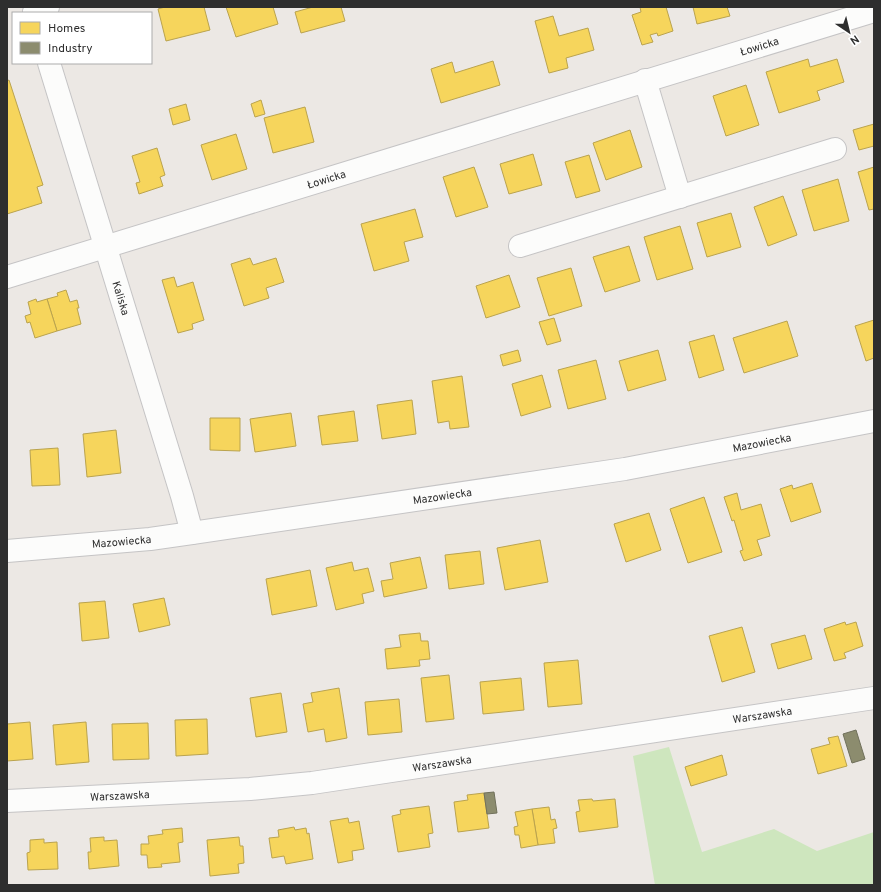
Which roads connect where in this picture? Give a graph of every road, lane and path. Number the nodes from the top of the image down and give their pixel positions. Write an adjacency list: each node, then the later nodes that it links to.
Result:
1 (874, 11): 3 (street, Łowicka)
2 (49, 64): 7 (street, Kaliska)
3 (645, 80): 5 (street); 7 (street, Łowicka)
4 (835, 149): 5 (street)
5 (680, 197): 6 (street)
6 (520, 246)
7 (106, 248): 8 (street, Łowicka); 10 (street, Kaliska)
8 (7, 277)
9 (874, 421): 10 (street, Mazowiecka)
10 (192, 533): 11 (street, Mazowiecka)
11 (7, 551)
12 (874, 698): 13 (street, Warszawska)
13 (7, 801)

